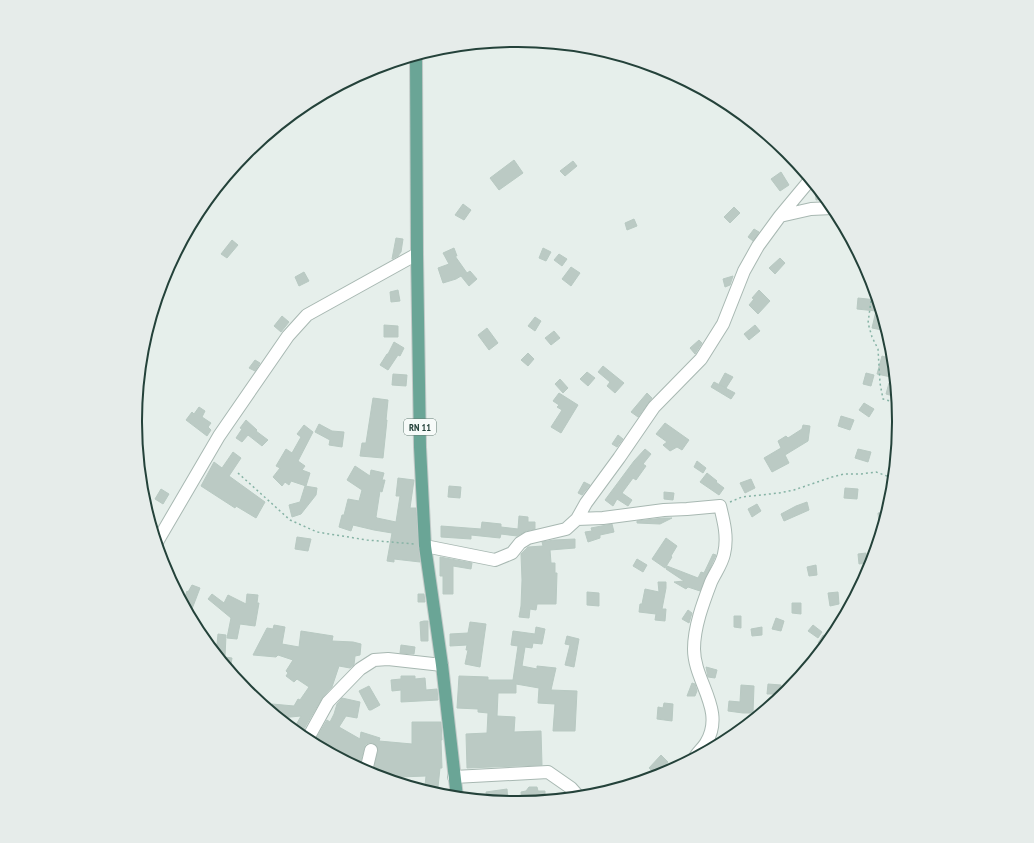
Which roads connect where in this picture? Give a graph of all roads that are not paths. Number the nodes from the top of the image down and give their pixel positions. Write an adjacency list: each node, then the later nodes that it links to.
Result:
1 (416, 61): 5 (main road, RN 11)
2 (806, 184): 4 (street)
3 (825, 208): 4 (street)
4 (780, 216): 6 (street)
5 (417, 254): 7 (street); 8 (main road, RN 11)
6 (577, 519): 8 (street); 11 (street)
7 (160, 536)
8 (425, 546): 9 (main road, RN 11)
9 (442, 665): 10 (street); 14 (main road, RN 11)
10 (310, 734)
11 (702, 747)
12 (372, 750): 13 (street)
13 (368, 764)
14 (454, 777): 15 (main road, RN 11); 16 (street)
15 (456, 791)
16 (574, 792)

